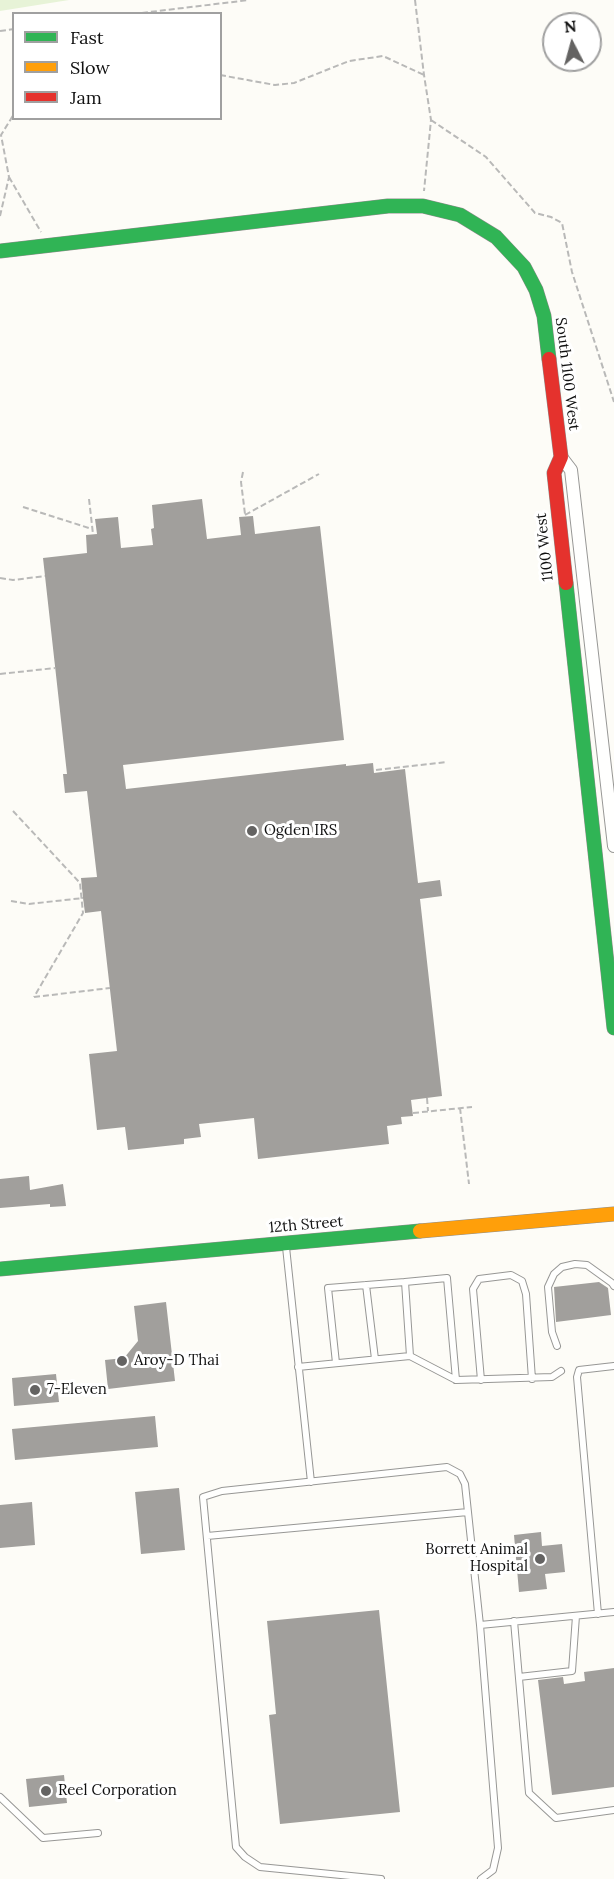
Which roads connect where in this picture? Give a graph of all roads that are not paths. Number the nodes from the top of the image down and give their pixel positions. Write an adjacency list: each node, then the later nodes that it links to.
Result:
1 (0, 251): 2 (street, South 1100 West)
2 (561, 457): 3 (street); 4 (street, 1100 West)
3 (614, 846)
4 (614, 1028)
5 (614, 1214): 6 (street, 12th Street)
6 (285, 1244): 7 (street, 12th Street); 16 (lane)
7 (0, 1269)
8 (405, 1282): 9 (lane); 12 (lane); 19 (lane)
9 (366, 1285): 13 (lane); 14 (lane)
10 (614, 1286): 11 (lane)
11 (557, 1346)
12 (410, 1356): 13 (lane); 19 (lane)
13 (375, 1359): 14 (lane)
14 (336, 1363): 16 (lane)
15 (614, 1366): 25 (lane)
16 (298, 1367): 21 (lane)
17 (561, 1371): 18 (lane)
18 (532, 1379): 20 (lane); 20 (lane)
19 (456, 1380): 20 (lane)
20 (481, 1380)
21 (311, 1482): 22 (lane); 23 (lane)
22 (468, 1512): 23 (lane); 28 (lane)
23 (207, 1536): 33 (lane)
24 (614, 1612): 25 (lane)
25 (598, 1614): 26 (lane)
26 (576, 1616): 27 (lane); 29 (lane)
27 (514, 1621): 28 (lane); 29 (lane)
28 (480, 1624): 34 (lane)
29 (519, 1677): 31 (lane)
30 (0, 1797): 32 (lane)
31 (614, 1810)
32 (98, 1833)
33 (381, 1879)
34 (481, 1879)

